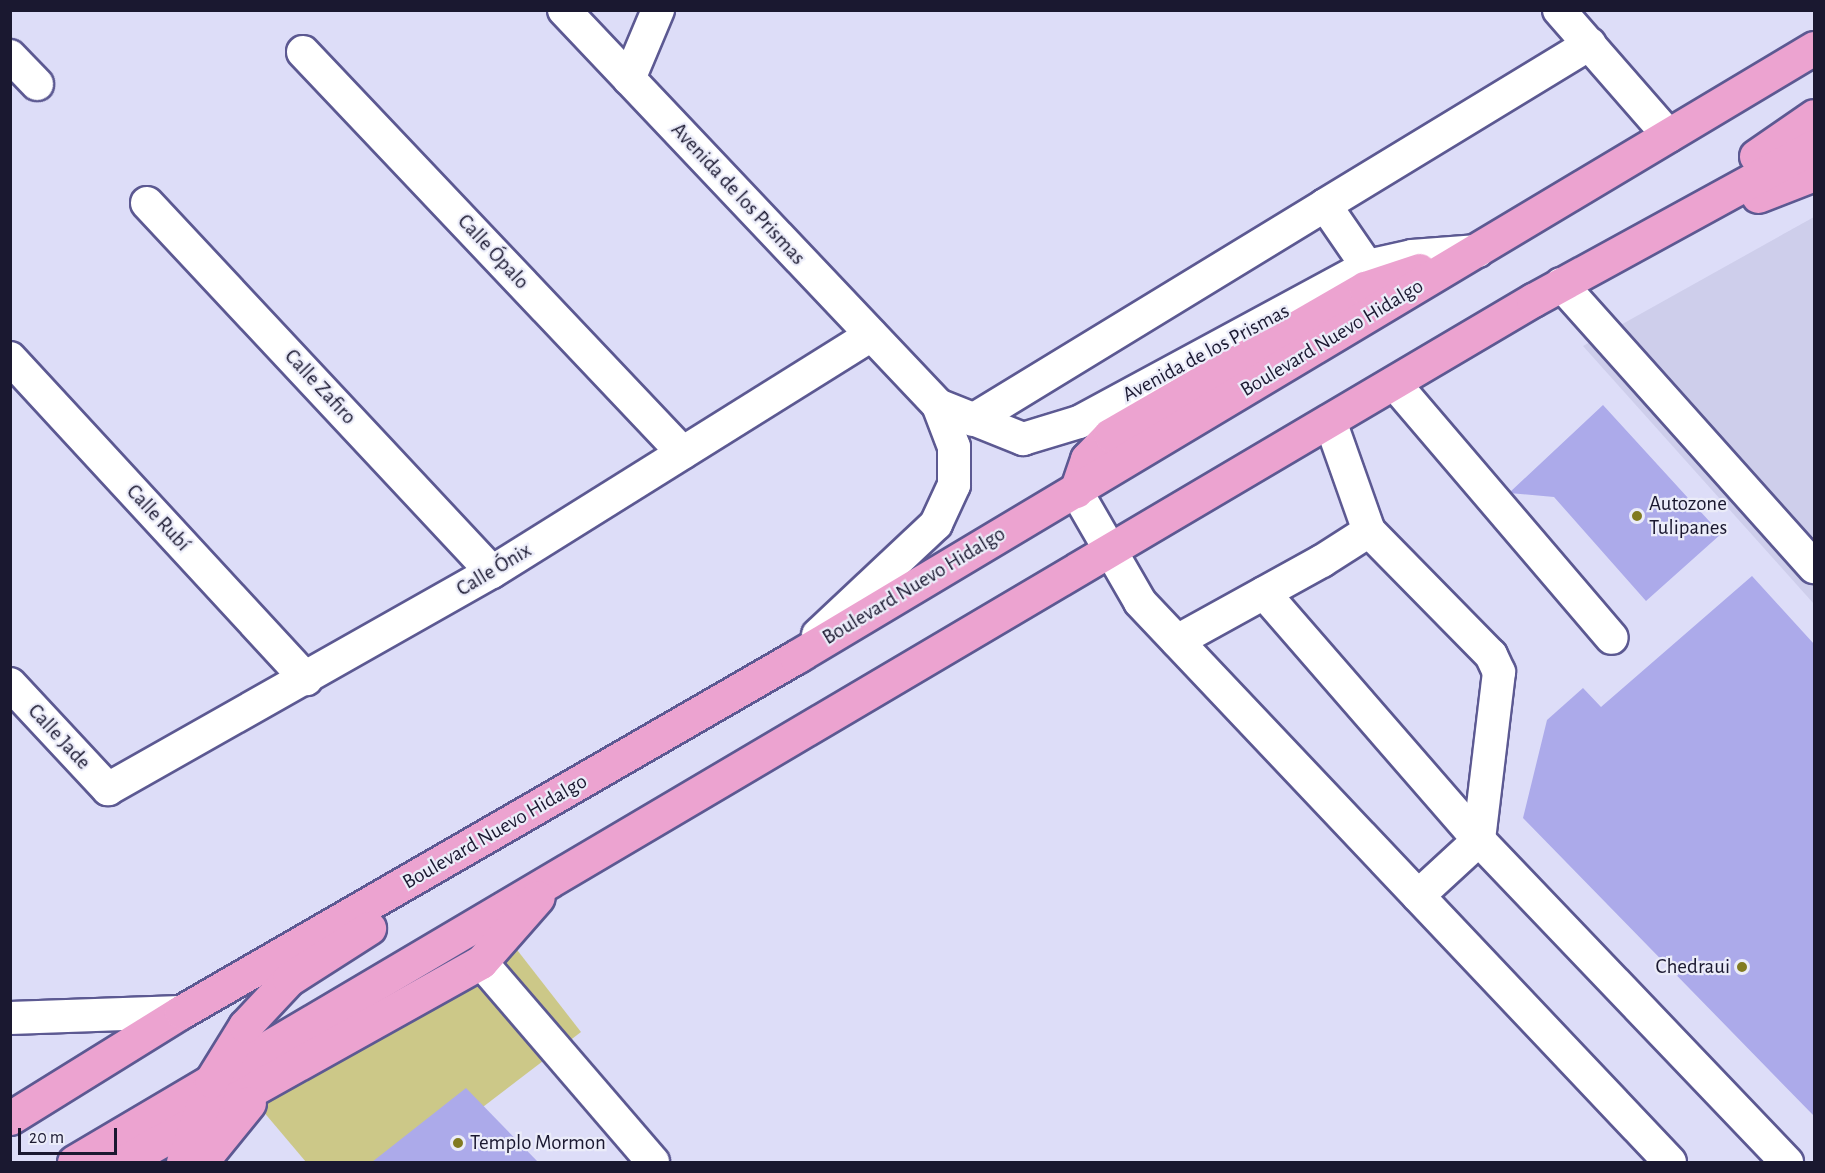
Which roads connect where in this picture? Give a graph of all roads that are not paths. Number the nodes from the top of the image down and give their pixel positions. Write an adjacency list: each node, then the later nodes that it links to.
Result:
1 (564, 10): 8 (street, Avenida de los Prismas)
2 (658, 10): 8 (street)
3 (1559, 10): 4 (street)
4 (1590, 44): 11 (street); 15 (street)
5 (1815, 48): 11 (main road)
6 (303, 52): 26 (street, Calle Ópalo)
7 (10, 56): 9 (street)
8 (629, 79): 20 (street, Avenida de los Prismas)
9 (37, 84)
10 (1815, 116): 17 (main road)
11 (1669, 136): 16 (main road)
12 (1815, 146): 17 (main road)
13 (1815, 174): 17 (main road)
14 (147, 203): 31 (street, Calle Zafiro)
15 (1325, 205): 18 (street); 24 (street)
16 (1478, 251): 18 (street, Avenida de los Prismas); 27 (main road)
17 (1611, 255): 19 (main road)
18 (1366, 266): 24 (street, Avenida de los Prismas)
19 (1561, 284): 22 (main road); 30 (street)
20 (871, 335): 23 (street, Avenida de los Prismas); 26 (street, Calle Ónix)
21 (10, 358): 36 (street, Calle Rubí)
22 (1394, 383): 25 (main road); 33 (street)
23 (938, 405): 24 (street, Avenida de los Prismas); 35 (street, Avenida de los Prismas)
24 (973, 420)
25 (1330, 421): 28 (street); 29 (main road)
26 (683, 453): 31 (street, Calle Ónix)
27 (1076, 491): 29 (street); 35 (main road, Boulevard Nuevo Hidalgo)
28 (1369, 531): 32 (street); 39 (street)
29 (1111, 552): 34 (street); 41 (main road)
30 (1815, 567)
31 (492, 572): 36 (street, Calle Ónix)
32 (1264, 593): 34 (street); 39 (street)
33 (1612, 638)
34 (1177, 641): 42 (street)
35 (796, 657): 40 (main road, Boulevard Nuevo Hidalgo)
36 (306, 679): 38 (street, Calle Ónix)
37 (10, 684): 38 (street, Calle Jade)
38 (108, 789)
39 (1479, 840): 42 (street); 56 (street)
40 (458, 854): 44 (main road, Boulevard Nuevo Hidalgo); 46 (main road)
41 (557, 875): 43 (main road); 46 (main road)
42 (1418, 896): 55 (street)
43 (482, 962): 47 (main road); 54 (street)
44 (181, 1012): 45 (street); 48 (main road, Boulevard Nuevo Hidalgo)
45 (11, 1017)
46 (211, 1081): 49 (main road); 50 (main road)
47 (263, 1086): 49 (main road); 53 (main road)
48 (10, 1118)
49 (196, 1125): 51 (main road); 52 (main road)
50 (74, 1162)
51 (123, 1162)
52 (183, 1162)
53 (201, 1162)
54 (653, 1162)
55 (1670, 1162)
56 (1787, 1162)

